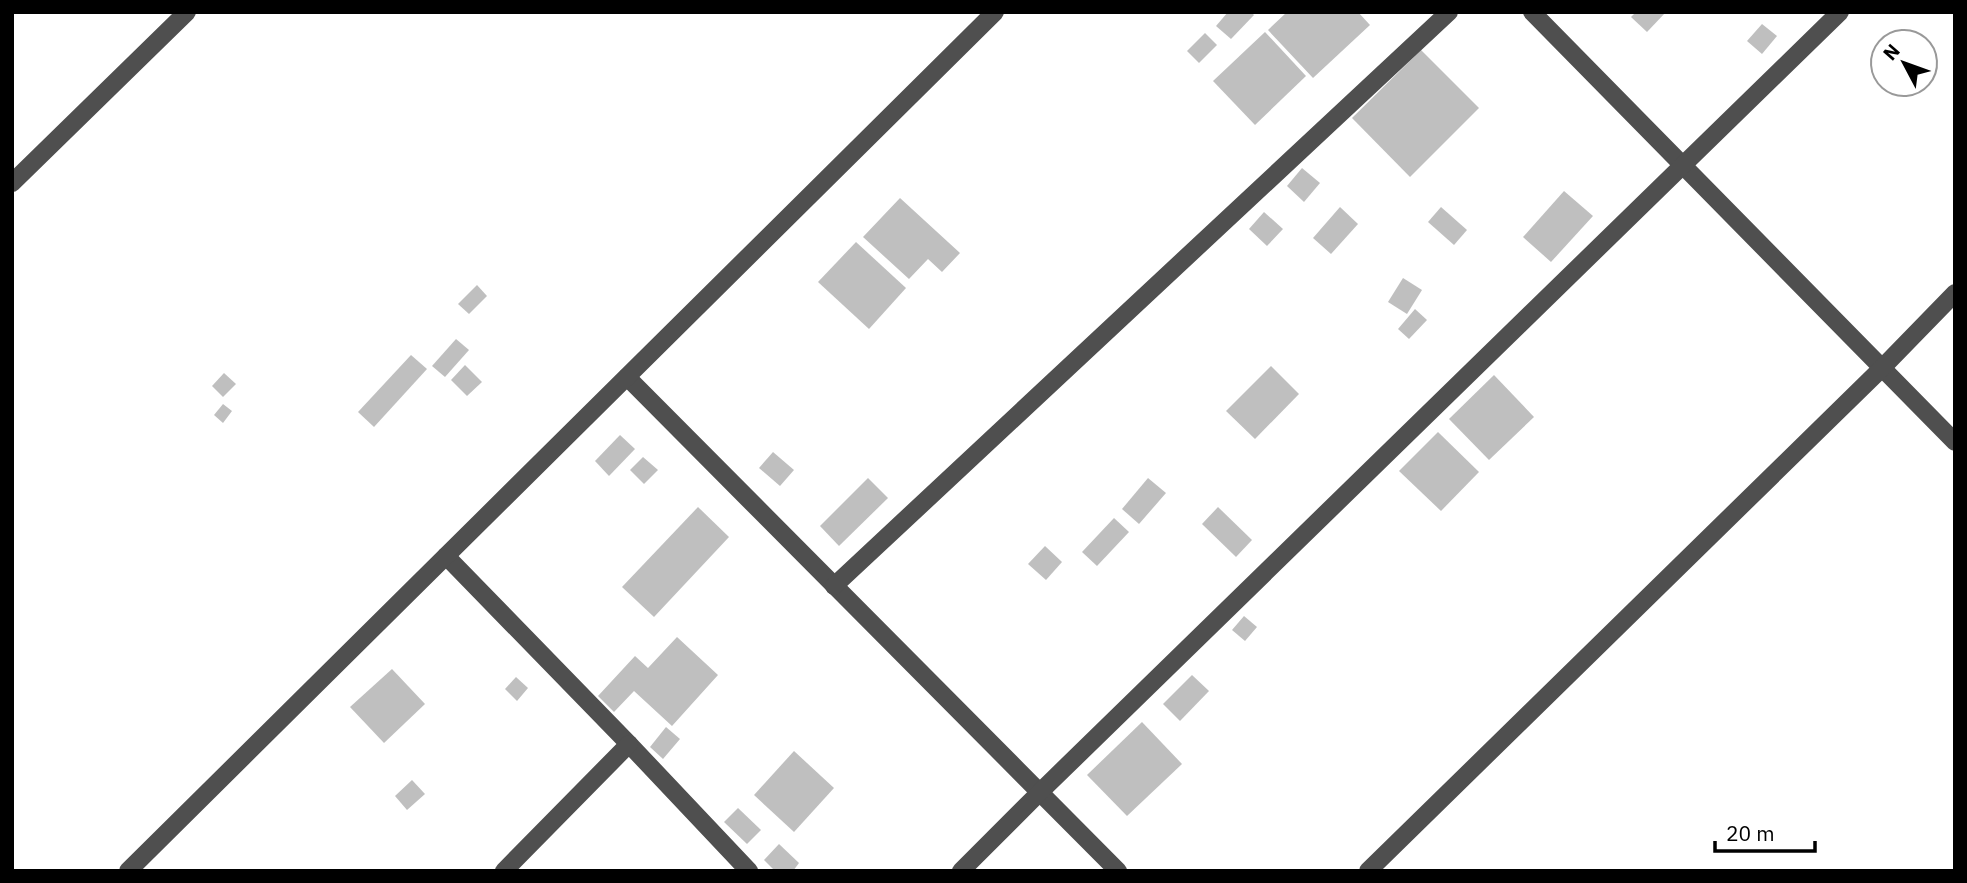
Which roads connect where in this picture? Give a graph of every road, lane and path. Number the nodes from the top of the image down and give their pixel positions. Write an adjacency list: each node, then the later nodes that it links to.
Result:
1 (187, 12): 7 (street)
2 (995, 12): 10 (street)
3 (1448, 12): 13 (street)
4 (1532, 12): 6 (street)
5 (1840, 12): 6 (street)
6 (1683, 166): 9 (street); 15 (street)
7 (12, 183)
8 (1955, 293): 9 (street)
9 (1882, 368): 11 (street); 21 (street)
10 (627, 377): 12 (street); 13 (street)
11 (1955, 442)
12 (446, 556): 14 (street); 16 (street)
13 (834, 586): 15 (street)
14 (629, 744): 17 (street); 18 (street)
15 (1039, 793): 19 (street); 20 (street)
16 (128, 871)
17 (503, 871)
18 (749, 871)
19 (961, 871)
20 (1118, 871)
21 (1368, 871)

